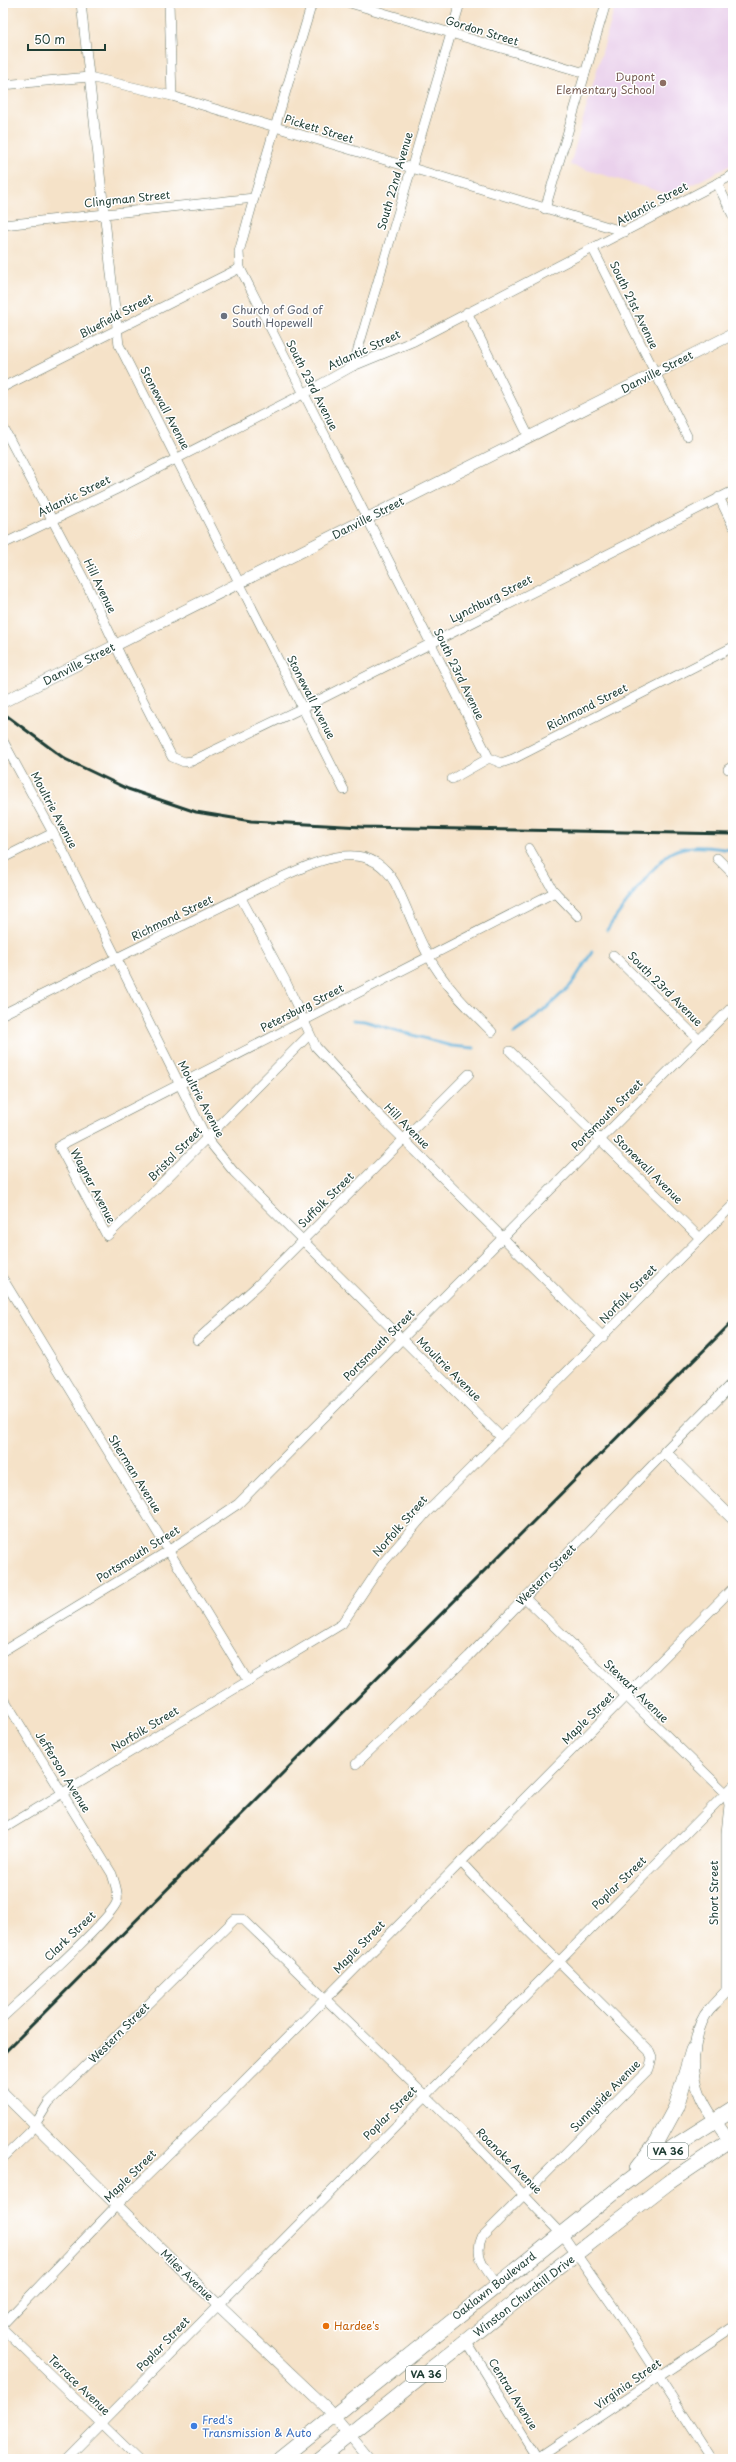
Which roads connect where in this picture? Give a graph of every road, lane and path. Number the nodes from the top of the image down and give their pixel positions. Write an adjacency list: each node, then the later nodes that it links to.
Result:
1 (81, 3): 9 (street, Stonewall Avenue)
2 (169, 3): 11 (street)
3 (312, 3): 12 (street, South 23rd Avenue)
4 (350, 3): 7 (street, Gordon Street)
5 (460, 3): 7 (street, South 22nd Avenue)
6 (606, 3): 8 (street)
7 (451, 34): 8 (street, Gordon Street); 13 (street, South 22nd Avenue)
8 (585, 73): 17 (street)
9 (90, 77): 10 (street, Pickett Street); 11 (street, Pickett Street); 18 (street, Stonewall Avenue)
10 (3, 85)
11 (172, 96): 12 (street, Pickett Street)
12 (275, 128): 13 (street, Pickett Street); 16 (street, South 23rd Avenue)
13 (411, 169): 17 (street, Pickett Street); 27 (street, South 22nd Avenue)
14 (733, 175): 15 (street, Atlantic Street)
15 (717, 183): 19 (street); 21 (street, Atlantic Street)
16 (254, 198): 18 (street, Clingman Street); 23 (street, South 23rd Avenue)
17 (545, 209): 21 (street, Pickett Street)
18 (105, 214): 20 (street, Clingman Street); 25 (street, Stonewall Avenue)
19 (733, 216)
20 (3, 225)
21 (625, 232): 22 (street, Atlantic Street)
22 (593, 249): 24 (street, Atlantic Street); 28 (street, South 21st Avenue)
23 (240, 268): 25 (street, Bluefield Street); 30 (street, South 23rd Avenue)
24 (467, 312): 27 (street, Atlantic Street); 33 (street)
25 (117, 330): 29 (street, Bluefield Street); 34 (street, Stonewall Avenue)
26 (733, 334): 28 (street, Danville Street)
27 (353, 366): 30 (street, Atlantic Street)
28 (654, 374): 32 (street, South 21st Avenue); 33 (street, Danville Street)
29 (3, 388)
30 (303, 394): 34 (street, Atlantic Street); 37 (street, South 23rd Avenue)
31 (3, 427): 38 (street, Hill Avenue)
32 (687, 436)
33 (529, 437): 37 (street, Danville Street)
34 (177, 458): 38 (street, Atlantic Street); 41 (street, Stonewall Avenue)
35 (733, 491): 36 (street, Lynchburg Street)
36 (719, 498): 39 (street); 42 (street, Lynchburg Street)
37 (367, 519): 41 (street, Danville Street); 42 (street, South 23rd Avenue)
38 (52, 521): 40 (street, Atlantic Street); 43 (street, Hill Avenue)
39 (733, 526)
40 (3, 544)
41 (239, 583): 43 (street, Danville Street); 46 (street, Stonewall Avenue)
42 (431, 643): 46 (street, Lynchburg Street); 49 (street, South 23rd Avenue)
43 (116, 646): 45 (street, Danville Street); 48 (street, Hill Avenue)
44 (733, 647): 49 (street, Richmond Street)
45 (3, 702)
46 (303, 706): 48 (street, Lynchburg Street); 51 (street, Stonewall Avenue)
47 (3, 740): 52 (street, Moultrie Avenue)
48 (172, 757)
49 (489, 758): 50 (street)
50 (452, 779)
51 (344, 790)
52 (53, 833): 54 (street); 62 (street, Moultrie Avenue)
53 (529, 848): 57 (street)
54 (3, 858)
55 (717, 858): 56 (street)
56 (733, 874)
57 (555, 892): 59 (street); 61 (street, Petersburg Street)
58 (241, 898): 61 (street, Richmond Street); 62 (street, Richmond Street); 65 (street, Hill Avenue)
59 (578, 916)
60 (613, 955): 68 (street, South 23rd Avenue)
61 (428, 957): 65 (street, Petersburg Street); 66 (street)
62 (116, 959): 64 (street, Richmond Street); 71 (street, Moultrie Avenue)
63 (733, 1006): 68 (street, Portsmouth Street)
64 (3, 1014)
65 (303, 1021): 67 (street, Hill Avenue); 71 (street, Petersburg Street)
66 (492, 1032)
67 (309, 1036): 72 (street, Bristol Street); 73 (street, Hill Avenue)
68 (699, 1040): 74 (street, Portsmouth Street)
69 (510, 1050): 74 (street, Stonewall Avenue)
70 (469, 1074): 73 (street, Suffolk Street)
71 (179, 1085): 72 (street, Moultrie Avenue); 75 (street, Petersburg Street)
72 (207, 1138): 77 (street, Bristol Street); 80 (street, Moultrie Avenue)
73 (403, 1139): 78 (street, Hill Avenue); 80 (street, Suffolk Street)
74 (600, 1139): 78 (street, Portsmouth Street); 79 (street, Stonewall Avenue)
75 (59, 1146): 77 (street, Wagner Avenue)
76 (733, 1205): 79 (street, Norfolk Street)
77 (107, 1236)
78 (502, 1238): 82 (street, Hill Avenue); 83 (street, Portsmouth Street)
79 (700, 1238): 82 (street, Norfolk Street)
80 (304, 1239): 83 (street, Moultrie Avenue); 84 (street, Suffolk Street)
81 (3, 1279): 89 (street, Sherman Avenue)
82 (603, 1337): 86 (street, Norfolk Street)
83 (402, 1339): 86 (street, Moultrie Avenue); 89 (street, Portsmouth Street)
84 (197, 1340)
85 (733, 1383): 87 (street, Western Street)
86 (501, 1438): 93 (street, Norfolk Street)
87 (665, 1452): 88 (street); 91 (street, Western Street)
88 (733, 1519)
89 (168, 1551): 92 (street, Portsmouth Street); 93 (street, Sherman Avenue)
90 (733, 1588): 95 (street, Maple Street)
91 (525, 1598): 95 (street, Stewart Avenue); 96 (street, Western Street)
92 (3, 1652)
93 (248, 1681): 99 (street, Norfolk Street)
94 (3, 1697): 99 (street, Jefferson Avenue)
95 (625, 1697): 98 (street, Stewart Avenue); 103 (street, Maple Street)
96 (356, 1764)
97 (733, 1786): 98 (street, Poplar Street)
98 (726, 1793): 100 (street, Stewart Avenue); 105 (street, Poplar Street); 106 (street, Short Street)
99 (61, 1794): 101 (street, Norfolk Street); 102 (street, Jefferson Avenue)
100 (733, 1800)
101 (3, 1829)
102 (102, 1859): 108 (street, Clark Street)
103 (461, 1862): 105 (street, Sunnyside Avenue); 107 (street, Maple Street)
104 (243, 1919): 107 (street, Roanoke Avenue); 114 (street, Western Street)
105 (558, 1961): 111 (street, Poplar Street); 118 (street, Sunnyside Avenue)
106 (729, 1989): 109 (street)
107 (326, 1998): 111 (street, Roanoke Avenue); 119 (street, Maple Street)
108 (3, 2017)
109 (693, 2050): 113 (street); 117 (highway)
110 (3, 2093): 114 (street, Miles Avenue)
111 (426, 2095): 118 (street, Roanoke Avenue); 123 (street, Poplar Street)
112 (733, 2109): 113 (highway, VA 36)
113 (714, 2120): 115 (street); 117 (highway, Oaklawn Boulevard / VA 36)
114 (35, 2124): 116 (street, Western Street); 119 (street, Miles Avenue)
115 (732, 2143): 121 (highway, Winston Churchill Drive / VA 36)
116 (3, 2158)
117 (624, 2184): 120 (highway, Oaklawn Boulevard / VA 36)
118 (524, 2194): 120 (street, Roanoke Avenue); 122 (street, Sunnyside Avenue)
119 (116, 2206): 123 (street, Miles Avenue); 124 (street, Maple Street)
120 (561, 2233): 121 (street, Roanoke Avenue); 122 (highway, Oaklawn Boulevard / VA 36)
121 (577, 2254): 127 (highway, Winston Churchill Drive / VA 36); 128 (street, Roanoke Avenue)
122 (497, 2284): 129 (highway, Oaklawn Boulevard / VA 36)
123 (218, 2305): 129 (street, Miles Avenue); 130 (street, Poplar Street)
124 (3, 2324)
125 (733, 2327): 128 (street, Virginia Street)
126 (3, 2330): 130 (street, Terrace Avenue)
127 (466, 2341): 131 (highway, Winston Churchill Drive / VA 36); 132 (street, Central Avenue)
128 (658, 2377): 132 (street, Virginia Street); 138 (street, Roanoke Avenue)
129 (334, 2415): 131 (street, Miles Avenue); 135 (highway, Oaklawn Boulevard / VA 36)
130 (102, 2423): 133 (street, Poplar Street); 134 (street, Terrace Avenue)
131 (350, 2434): 136 (highway, Winston Churchill Drive / VA 36); 137 (street, Miles Avenue)
132 (538, 2458)
133 (66, 2459)
134 (138, 2459)
135 (280, 2459)
136 (319, 2459)
137 (369, 2459)
138 (712, 2459)

